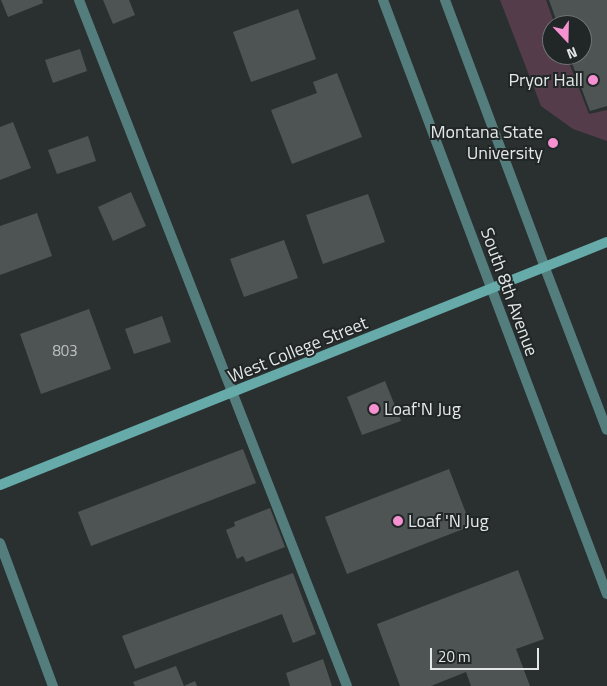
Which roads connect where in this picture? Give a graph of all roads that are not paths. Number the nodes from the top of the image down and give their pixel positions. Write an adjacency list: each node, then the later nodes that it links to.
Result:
1 (79, 0): 7 (street)
2 (384, 0): 6 (street, South 8th Avenue)
3 (445, 0): 5 (street)
4 (607, 242): 5 (main road, West College Street)
5 (545, 268): 6 (main road, West College Street); 8 (street)
6 (492, 290): 7 (main road, West College Street); 11 (street, South 8th Avenue)
7 (232, 394): 9 (main road, West College Street); 13 (street)
8 (607, 430)
9 (0, 485)
10 (0, 543): 12 (street)
11 (607, 594)
12 (54, 686)
13 (347, 686)

